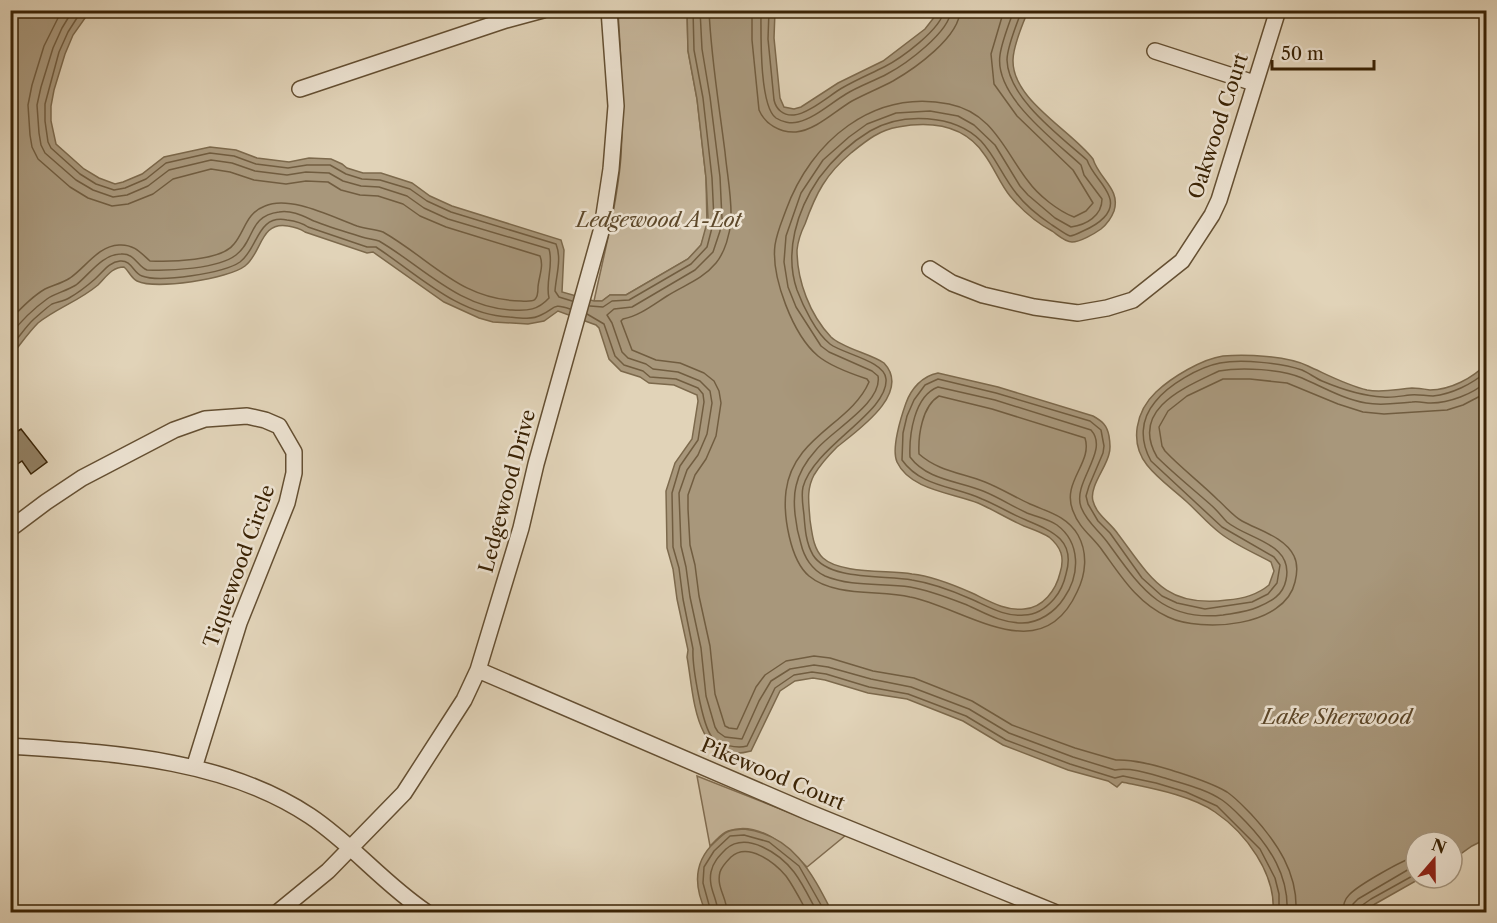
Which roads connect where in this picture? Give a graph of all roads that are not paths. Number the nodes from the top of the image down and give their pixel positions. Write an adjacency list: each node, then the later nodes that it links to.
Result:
1 (543, 10): 6 (street)
2 (609, 10): 9 (street, Ledgewood Drive)
3 (1278, 10): 5 (street, Oakwood Court)
4 (1155, 51): 5 (street)
5 (1254, 83): 7 (street, Oakwood Court)
6 (300, 89)
7 (930, 269)
8 (10, 529): 11 (street, Tiquewood Circle)
9 (478, 670): 12 (street, Ledgewood Drive); 15 (street, Pikewood Court)
10 (10, 746): 11 (street)
11 (194, 768): 12 (street)
12 (351, 848): 13 (street, Ledgewood Drive); 14 (street)
13 (278, 912)
14 (426, 912)
15 (1054, 912)

